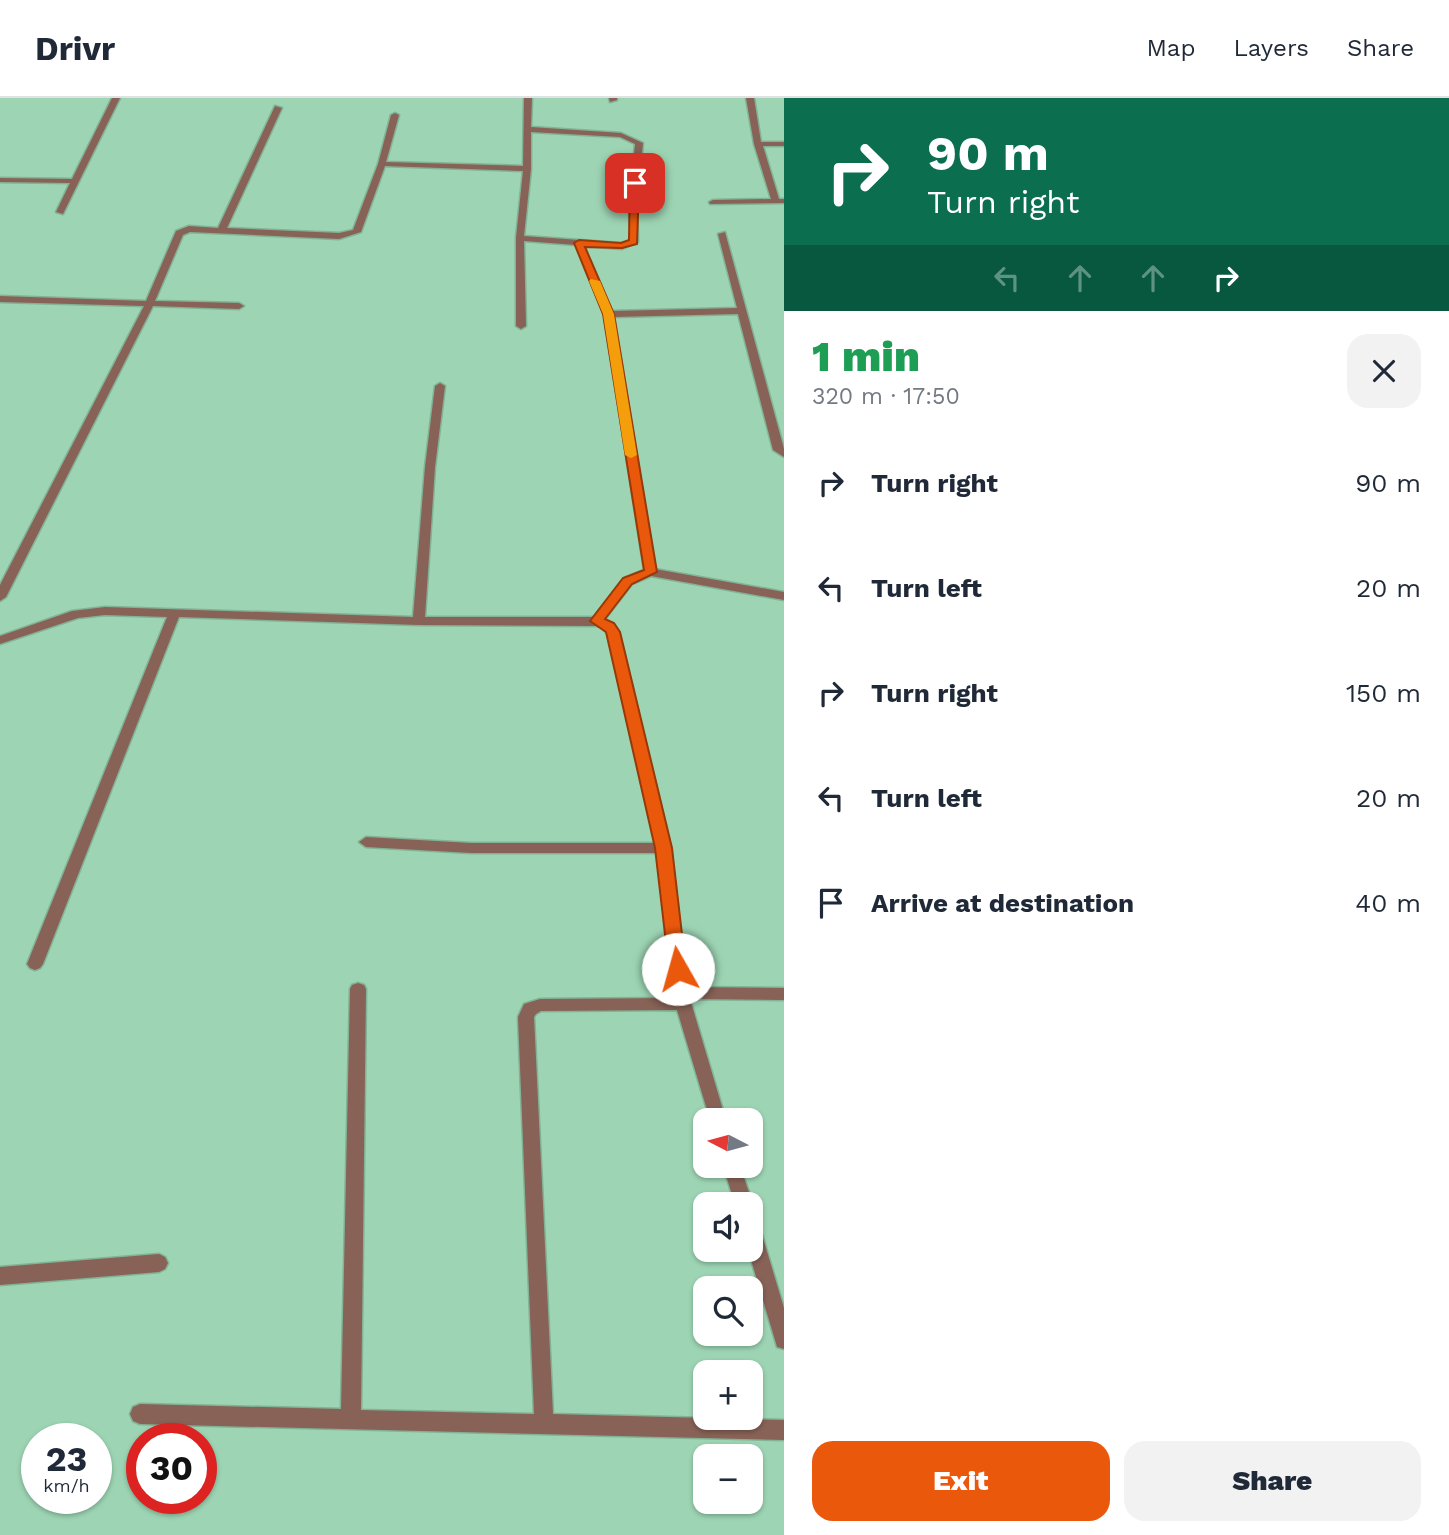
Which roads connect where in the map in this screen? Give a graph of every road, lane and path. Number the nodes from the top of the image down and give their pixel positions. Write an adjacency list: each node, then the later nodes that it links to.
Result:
1 (116, 98): 12 (street)
2 (528, 98): 6 (street)
3 (750, 98): 7 (street)
4 (278, 108): 16 (street)
5 (395, 115): 9 (street)
6 (527, 129): 10 (street); 19 (street)
7 (758, 144): 8 (street); 13 (street)
8 (784, 144)
9 (382, 164): 10 (street); 16 (street)
10 (527, 169): 18 (street)
11 (0, 180): 12 (street)
12 (75, 180): 15 (street)
13 (780, 201): 14 (street)
14 (713, 202)
15 (60, 212)
16 (222, 229): 21 (street)
17 (722, 234): 23 (street)
18 (520, 238): 19 (street); 25 (street)
19 (579, 243): 24 (street)
20 (0, 299): 21 (street)
21 (149, 305): 22 (street); 30 (street)
22 (239, 306)
23 (741, 311): 24 (street); 27 (street)
24 (609, 314): 28 (street)
25 (521, 326)
26 (440, 386): 32 (street)
27 (784, 454)
28 (650, 572): 29 (street); 33 (street)
29 (784, 596)
30 (0, 597)
31 (175, 612): 32 (street); 34 (street); 37 (street)
32 (419, 621): 33 (street)
33 (597, 621): 36 (street)
34 (0, 640)
35 (366, 842): 36 (street)
36 (664, 848): 40 (street)
37 (35, 964)
38 (358, 989): 47 (street)
39 (784, 995): 40 (street)
40 (682, 999): 41 (street); 48 (street)
41 (715, 1108)
42 (761, 1262): 45 (street)
43 (159, 1263): 44 (street)
44 (0, 1276)
45 (784, 1340)
46 (141, 1414): 47 (street)
47 (351, 1419): 48 (street)
48 (544, 1424): 49 (street)
49 (784, 1430)

